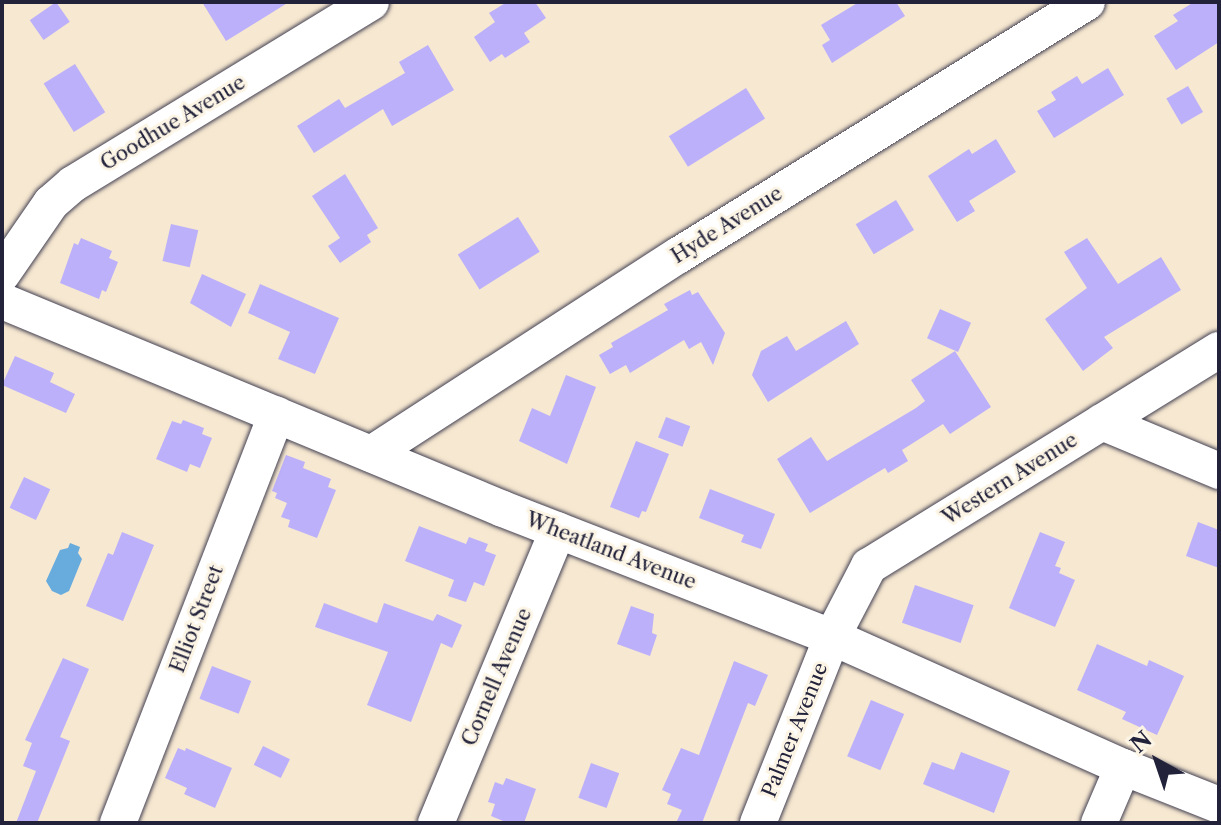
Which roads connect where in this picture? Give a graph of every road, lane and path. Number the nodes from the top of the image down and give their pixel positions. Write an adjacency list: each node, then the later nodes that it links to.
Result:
1 (371, 2): 3 (street, Goodhue Avenue)
2 (1087, 2): 8 (street, Hyde Avenue)
3 (2, 274)
4 (2, 301): 6 (street, Wheatland Avenue)
5 (1219, 350): 7 (street, Western Avenue)
6 (276, 415): 8 (street, Wheatland Avenue); 14 (street, Elliot Street)
7 (1102, 422): 9 (street); 11 (street, Western Avenue)
8 (371, 454): 10 (street, Wheatland Avenue)
9 (1219, 471)
10 (558, 530): 11 (street, Wheatland Avenue); 15 (street, Cornell Avenue)
11 (832, 637): 12 (street, Wheatland Avenue); 16 (street, Palmer Avenue)
12 (1123, 767): 13 (street, Wheatland Avenue); 17 (street)
13 (1219, 805)
14 (118, 823)
15 (436, 823)
16 (758, 823)
17 (1099, 823)

